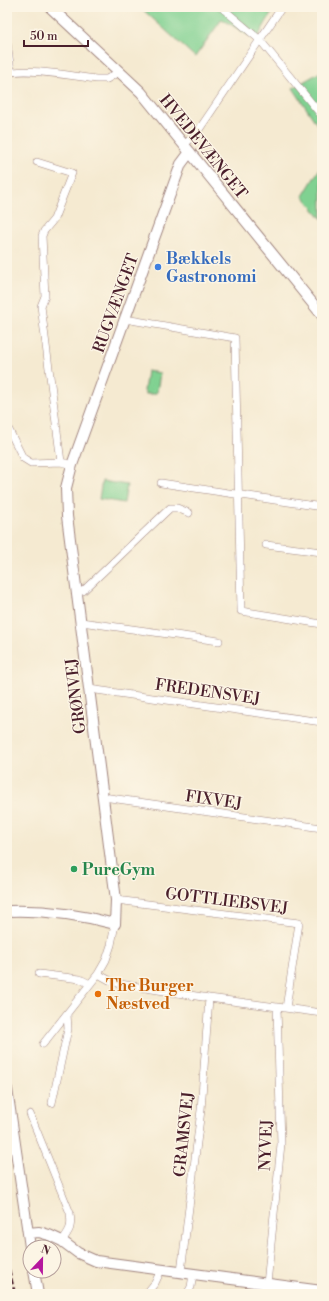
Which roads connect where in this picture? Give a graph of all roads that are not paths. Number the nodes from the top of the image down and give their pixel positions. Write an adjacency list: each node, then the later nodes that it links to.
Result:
1 (50, 7): 6 (street, HVEDEVÆNGET)
2 (221, 7): 4 (street)
3 (282, 7): 4 (street)
4 (260, 40): 8 (street); 9 (street)
5 (7, 43): 7 (street)
6 (120, 71): 7 (street); 9 (street, HVEDEVÆNGET)
7 (9, 73)
8 (321, 112)
9 (187, 149): 11 (street, HVEDEVÆNGET); 12 (street, RUGVÆNGET)
10 (37, 162): 14 (street)
11 (322, 315)
12 (125, 319): 15 (street, RUGVÆNGET); 17 (street)
13 (7, 426): 14 (street)
14 (61, 462): 15 (street)
15 (72, 466): 22 (street, GRØNVEJ)
16 (161, 483): 17 (street)
17 (239, 495): 18 (street); 24 (street)
18 (322, 506)
19 (189, 513): 22 (street)
20 (266, 545): 21 (street)
21 (322, 552)
22 (77, 591): 23 (street, GRØNVEJ)
23 (81, 622): 25 (street); 26 (street, GRØNVEJ)
24 (322, 624)
25 (219, 641)
26 (89, 689): 27 (street, FREDENSVEJ); 28 (street, GRØNVEJ)
27 (322, 722)
28 (103, 797): 29 (street, FIXVEJ); 30 (street, GRØNVEJ)
29 (322, 828)
30 (116, 900): 32 (street, GRØNVEJ); 38 (street, GOTTLIEBSVEJ)
31 (7, 912): 32 (street)
32 (115, 924): 34 (street, GRØNVEJ)
33 (39, 974): 35 (street)
34 (98, 974): 35 (street, GRØNVEJ); 36 (street)
35 (90, 984): 40 (street, GRØNVEJ)
36 (209, 998): 37 (street); 50 (street, GRAMSVEJ)
37 (277, 1007): 38 (street); 53 (street, NYVEJ)
38 (286, 1008): 39 (street)
39 (322, 1013)
40 (67, 1014): 41 (street, GRØNVEJ); 43 (street)
41 (43, 1044)
42 (7, 1089): 45 (street)
43 (52, 1103)
44 (30, 1114): 48 (street)
45 (28, 1232): 46 (street); 47 (street)
46 (29, 1239)
47 (57, 1239)
48 (62, 1241): 49 (street)
49 (161, 1270): 50 (street); 56 (street)
50 (181, 1272): 51 (street)
51 (193, 1274): 53 (street); 57 (street)
52 (35, 1279): 55 (street)
53 (268, 1283): 54 (street); 58 (street, NYVEJ)
54 (322, 1291)
55 (38, 1294)
56 (146, 1294)
57 (187, 1294)
58 (266, 1294)

